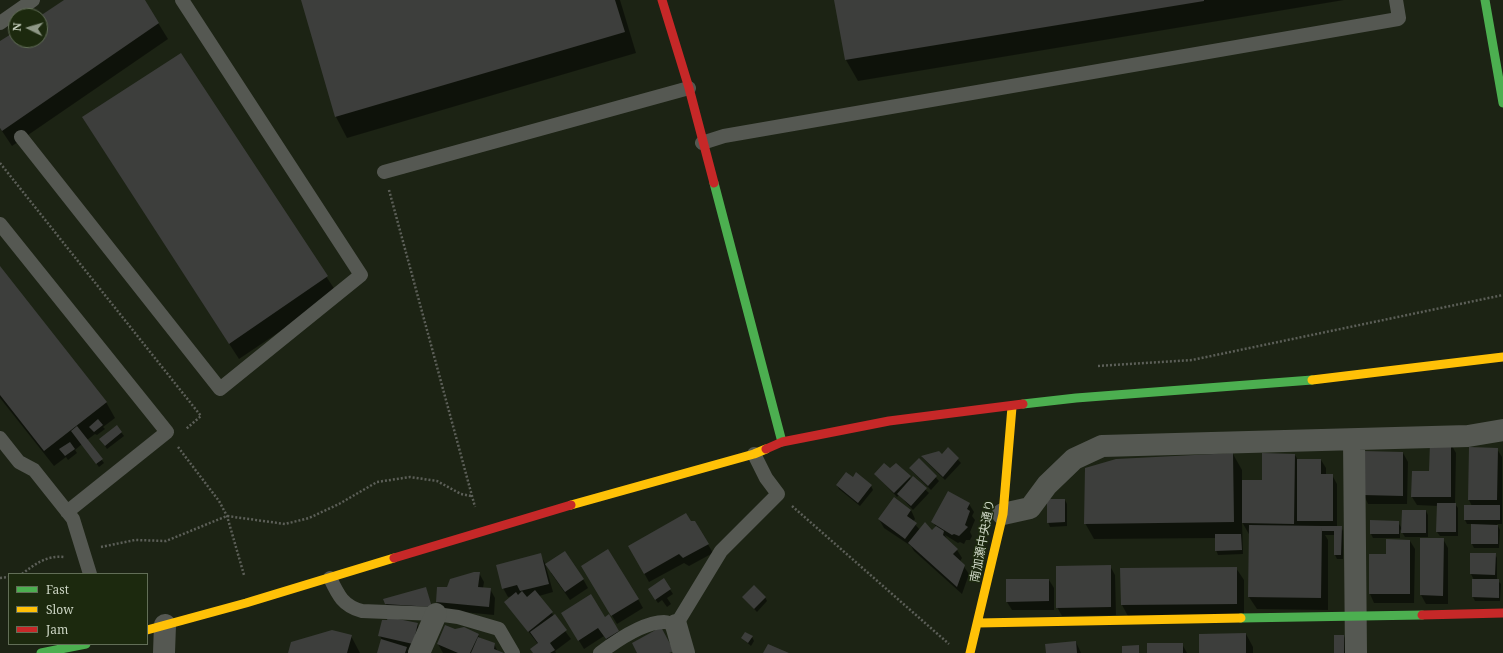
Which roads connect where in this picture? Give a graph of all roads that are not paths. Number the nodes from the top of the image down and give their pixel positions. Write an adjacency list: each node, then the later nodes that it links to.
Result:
1 (33, 0): 6 (lane)
2 (182, 0): 9 (lane)
3 (662, 0): 7 (street)
4 (1396, 0): 10 (lane)
5 (1484, 0): 8 (street)
6 (0, 22)
7 (688, 88): 10 (street); 11 (lane)
8 (1503, 103)
9 (21, 137)
10 (702, 143): 18 (street)
11 (384, 172)
12 (0, 224): 20 (lane)
13 (1503, 357): 14 (street)
14 (1012, 407): 18 (street); 21 (street, 南加瀬中央通り)
15 (1503, 430): 17 (street)
16 (0, 438): 20 (lane)
17 (1354, 440): 21 (street); 26 (street)
18 (782, 442): 19 (street)
19 (754, 454): 23 (street); 28 (lane)
20 (67, 512): 22 (lane)
21 (1003, 514): 27 (street, 南加瀬中央通り)
22 (90, 573)
23 (330, 578): 25 (lane); 29 (street)
24 (1503, 613): 26 (street)
25 (436, 614): 33 (street); 34 (lane)
26 (1355, 616): 27 (street); 38 (street)
27 (978, 623): 37 (street, 南加瀬中央通り)
28 (676, 625): 35 (lane); 36 (street)
29 (156, 627): 32 (street)
30 (81, 645): 31 (street)
31 (41, 653)
32 (164, 653)
33 (419, 653)
34 (513, 653)
35 (600, 653)
36 (684, 653)
37 (970, 653)
38 (1356, 653)

